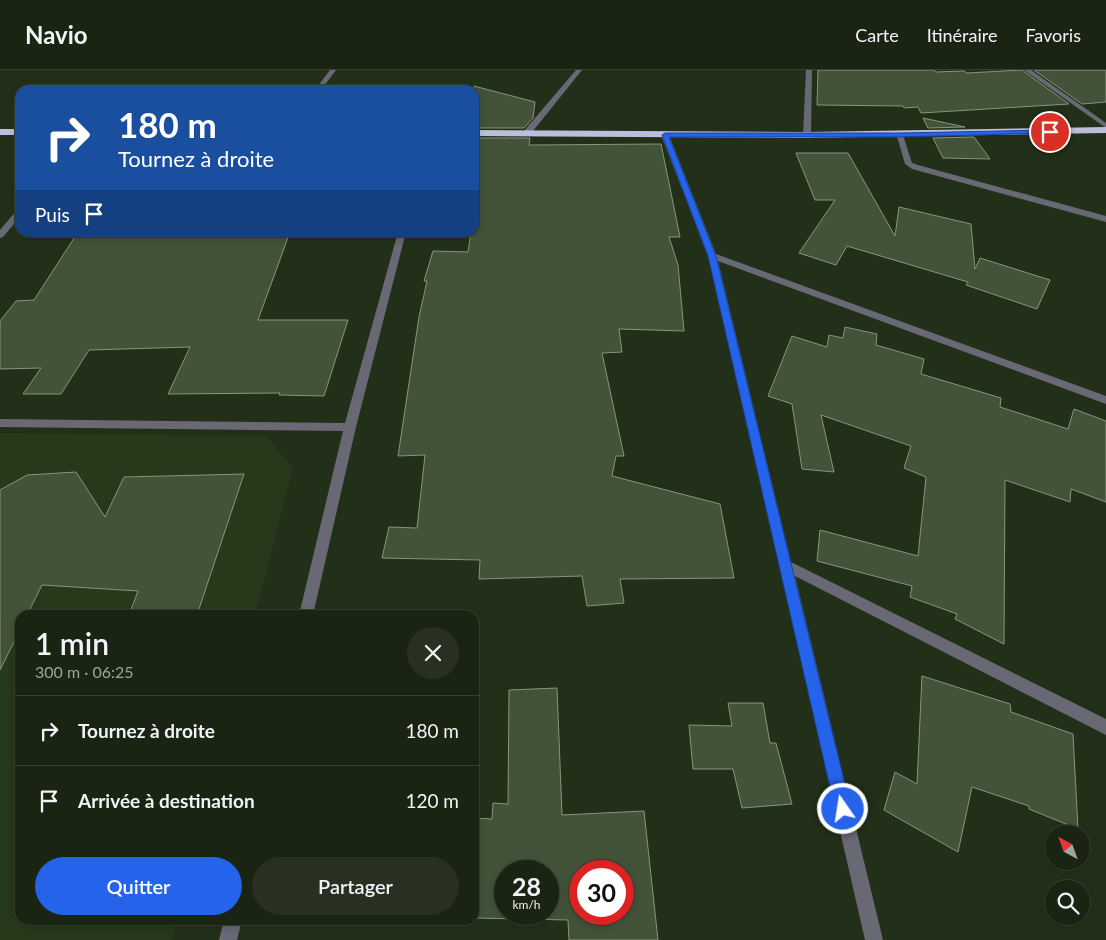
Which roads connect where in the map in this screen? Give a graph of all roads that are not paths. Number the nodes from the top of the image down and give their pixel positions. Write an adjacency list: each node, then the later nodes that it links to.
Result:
1 (333, 70): 5 (street)
2 (579, 70): 11 (street)
3 (809, 70): 13 (street)
4 (1027, 70): 6 (street)
5 (322, 85)
6 (1106, 126)
7 (1106, 130): 14 (highway)
8 (0, 132): 9 (highway)
9 (15, 132)
10 (479, 133): 11 (highway)
11 (526, 134): 12 (highway)
12 (665, 135): 13 (highway); 19 (street)
13 (807, 135): 14 (highway)
14 (899, 135): 16 (street)
15 (15, 218): 17 (street)
16 (1106, 219)
17 (0, 235)
18 (401, 237): 22 (street)
19 (712, 256): 20 (street); 23 (street)
20 (1106, 400)
21 (0, 423): 22 (street)
22 (350, 427): 24 (street)
23 (785, 565): 25 (street); 28 (street)
24 (307, 610)
25 (1106, 726)
26 (232, 925): 27 (street)
27 (228, 940)
28 (874, 940)

